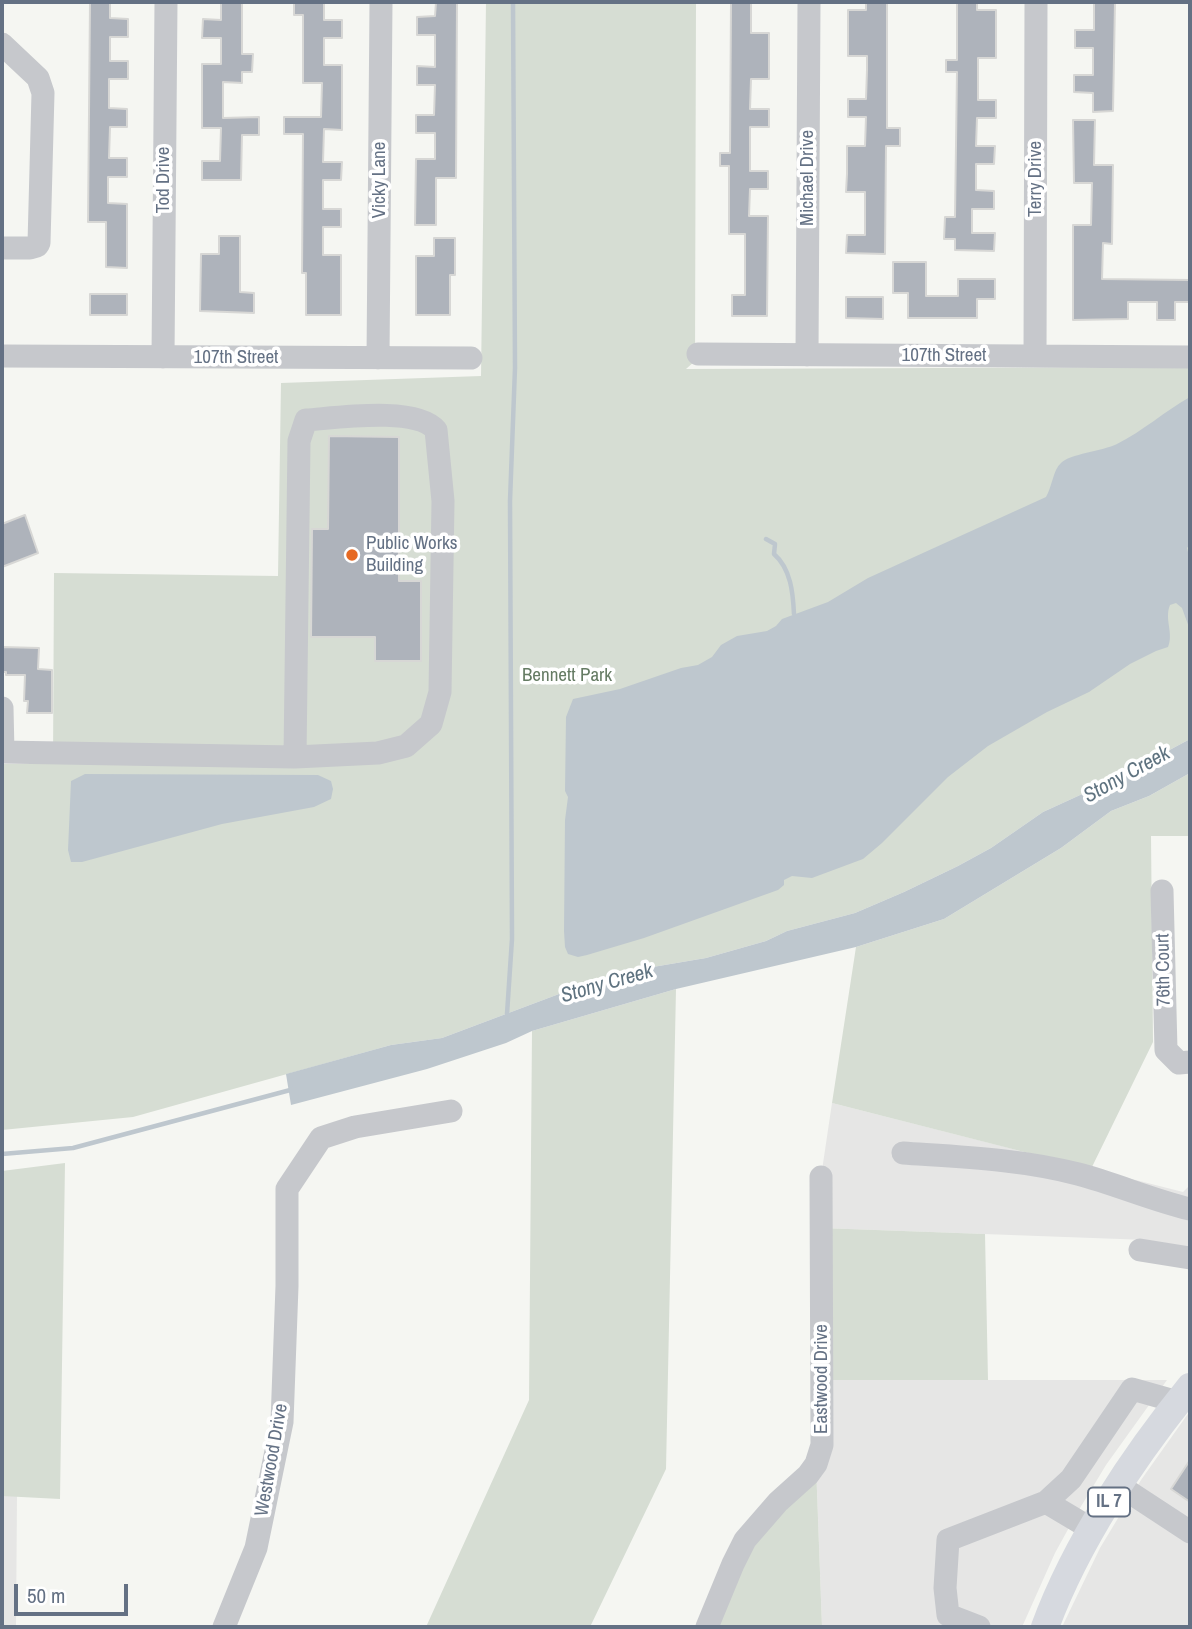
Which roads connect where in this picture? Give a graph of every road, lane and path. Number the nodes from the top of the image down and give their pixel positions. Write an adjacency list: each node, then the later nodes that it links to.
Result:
1 (166, 2): 11 (street, Tod Drive)
2 (381, 2): 13 (street, Vicky Lane)
3 (809, 2): 8 (street, Michael Drive)
4 (1036, 2): 10 (street, Terry Drive)
5 (2, 44): 6 (street)
6 (2, 248)
7 (698, 354): 8 (street, 107th Street)
8 (807, 355): 10 (street, 107th Street)
9 (2, 356): 11 (street, 107th Street)
10 (1035, 356): 12 (street, 107th Street)
11 (163, 357): 13 (street, 107th Street)
12 (1190, 357)
13 (378, 358): 14 (street, 107th Street)
14 (471, 358)
15 (2, 708): 16 (street)
16 (3, 752): 17 (street)
17 (295, 757): 17 (street)
18 (1162, 891): 19 (street, 76th Court)
19 (1190, 1062)
20 (451, 1111): 31 (street, Westwood Drive)
21 (903, 1153): 23 (street)
22 (821, 1177): 32 (street, Eastwood Drive)
23 (1190, 1209)
24 (1140, 1250): 25 (street)
25 (1190, 1258)
26 (1186, 1394): 27 (main road, IL 7); 28 (street)
27 (1120, 1486): 29 (main road, IL 7); 30 (street)
28 (1046, 1502): 29 (street); 33 (street)
29 (1093, 1530): 34 (main road, IL 7)
30 (1190, 1532)
31 (224, 1627)
32 (707, 1627)
33 (978, 1627)
34 (1045, 1627)

